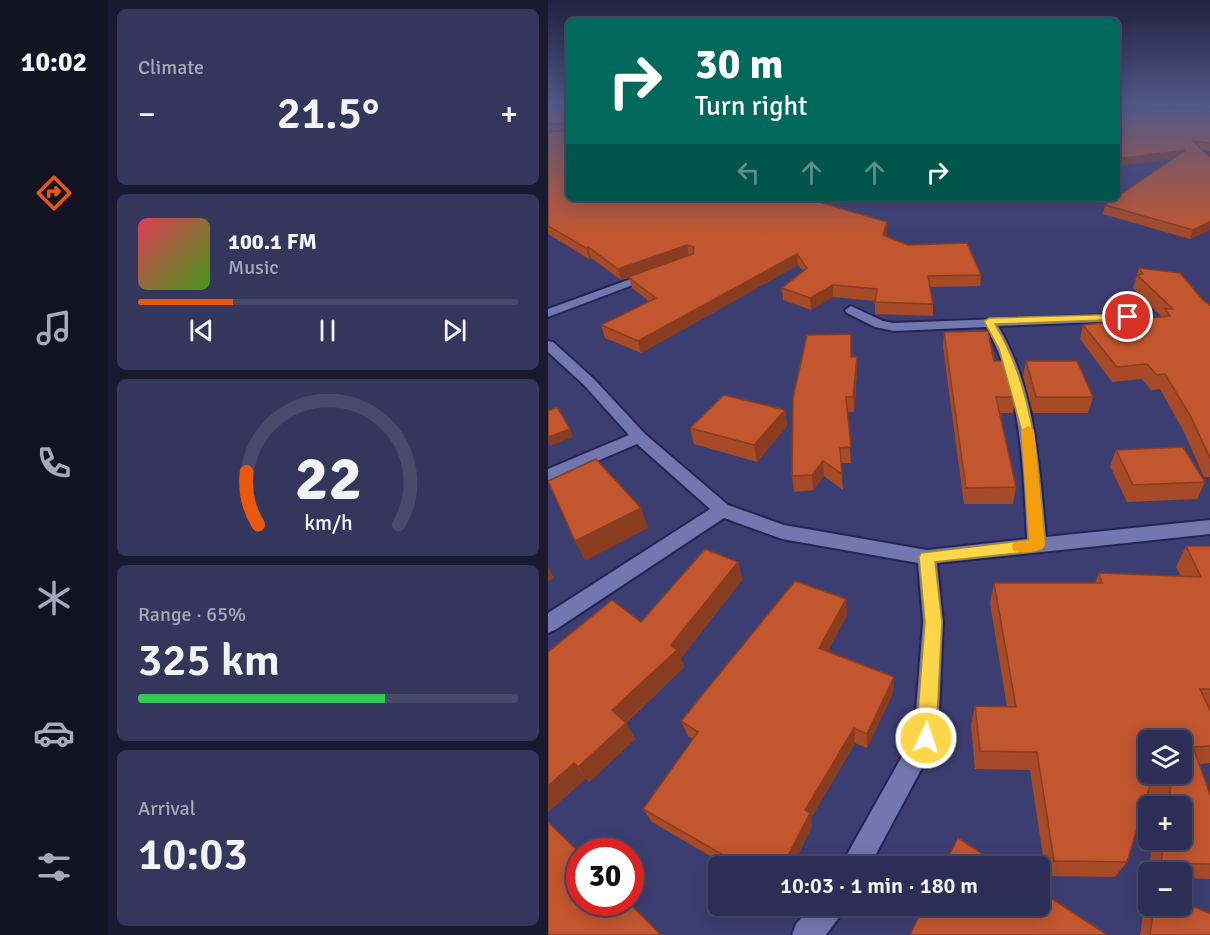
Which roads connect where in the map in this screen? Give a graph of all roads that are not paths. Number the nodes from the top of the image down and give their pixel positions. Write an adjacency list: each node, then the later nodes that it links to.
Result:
1 (660, 272): 3 (street)
2 (851, 310): 5 (street)
3 (548, 313)
4 (1128, 317): 5 (street)
5 (989, 321): 11 (street)
6 (548, 345): 7 (street)
7 (639, 437): 8 (street); 9 (street)
8 (548, 476)
9 (722, 510): 12 (street); 13 (street)
10 (1211, 527): 11 (street)
11 (1037, 545): 12 (street)
12 (927, 557): 14 (street)
13 (548, 624)
14 (860, 856)
15 (822, 916): 16 (street)
16 (807, 935)

